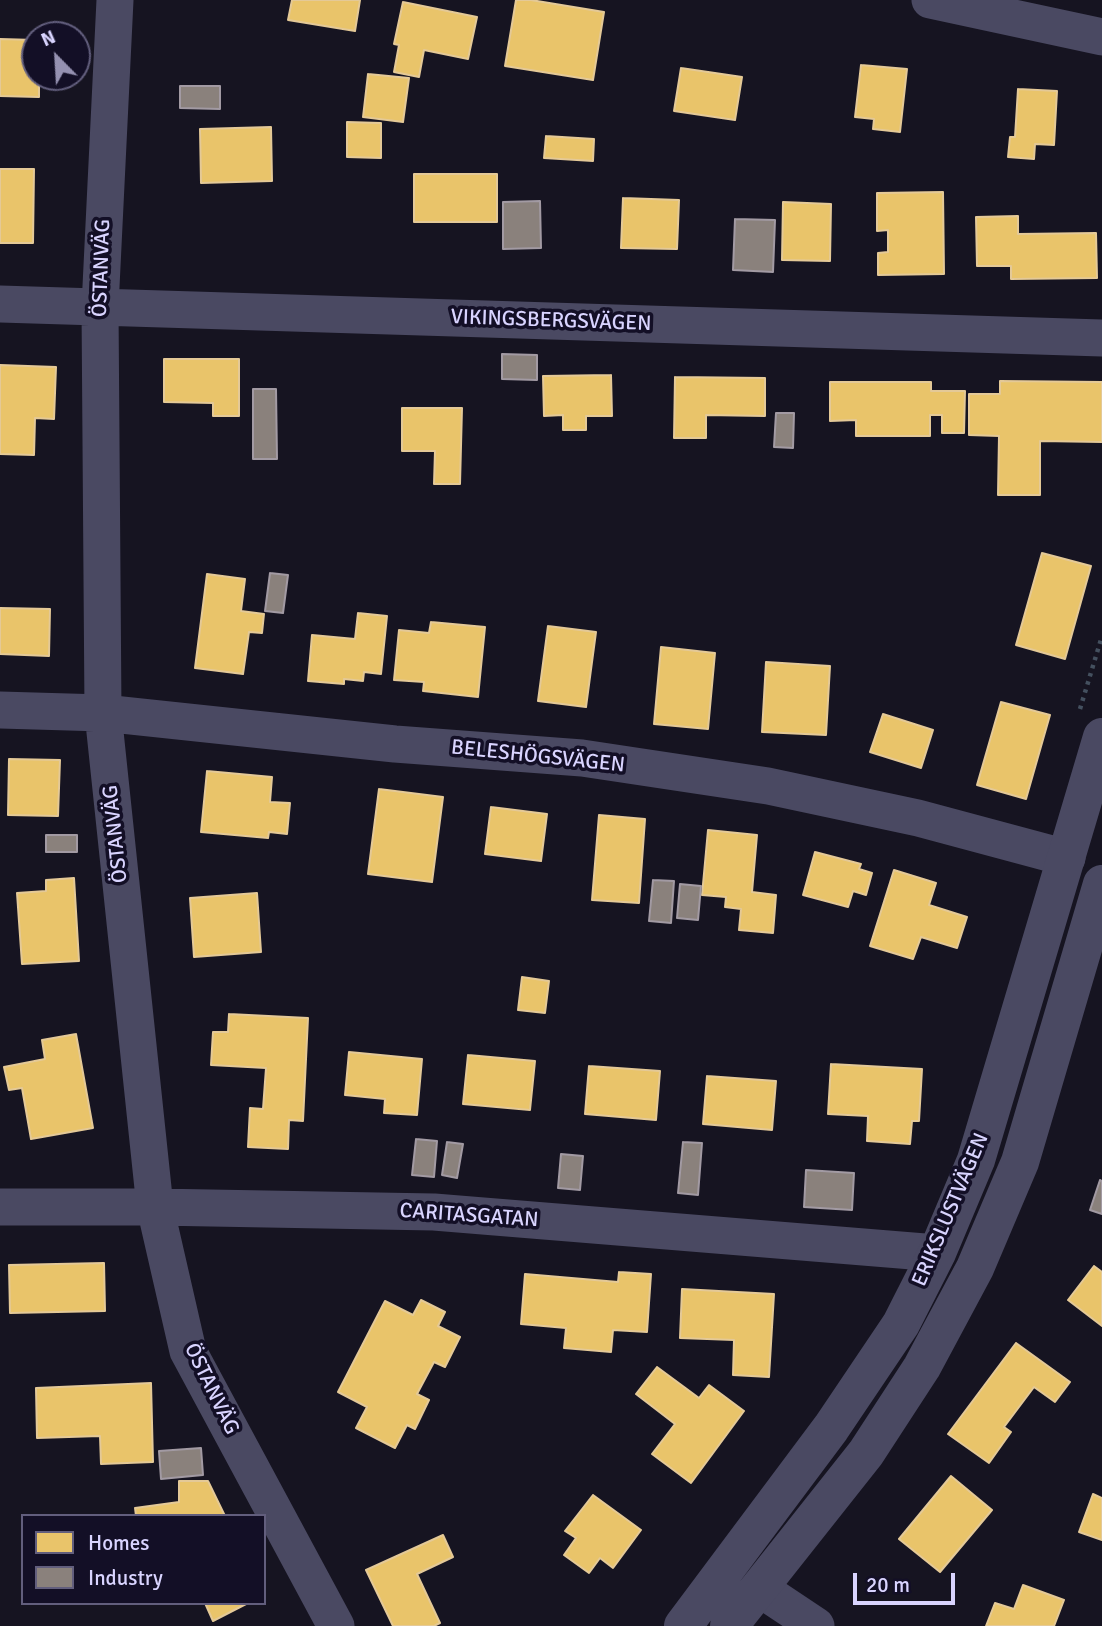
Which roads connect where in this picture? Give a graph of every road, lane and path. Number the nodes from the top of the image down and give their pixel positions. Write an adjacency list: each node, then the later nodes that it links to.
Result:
1 (115, 0): 6 (street, ÖSTANVÄG)
2 (930, 0): 3 (street)
3 (999, 7): 4 (street)
4 (1102, 37)
5 (0, 304): 6 (street, VIKINGSBERGSVÄGEN)
6 (100, 307): 7 (street, VIKINGSBERGSVÄGEN); 10 (street, ÖSTANVÄG)
7 (1102, 338)
8 (1102, 636): 11 (path)
9 (0, 710): 10 (street, BELESHÖGSVÄGEN)
10 (103, 713): 12 (street, BELESHÖGSVÄGEN); 16 (street, ÖSTANVÄG)
11 (1091, 724): 12 (street, ERIKSLUSTVÄGEN)
12 (1067, 858): 17 (street, ERIKSLUSTVÄGEN)
13 (1102, 884): 14 (street, ERIKSLUSTVÄGEN)
14 (1094, 936): 18 (street, ERIKSLUSTVÄGEN)
15 (0, 1207): 16 (street, CARITASGATAN)
16 (155, 1207): 17 (street, CARITASGATAN); 19 (street, ÖSTANVÄG)
17 (937, 1253): 20 (street, ERIKSLUSTVÄGEN)
18 (759, 1588): 21 (street, ERIKSLUSTVÄGEN); 22 (street)
19 (335, 1626)
20 (683, 1626)
21 (729, 1626)
22 (816, 1626)

